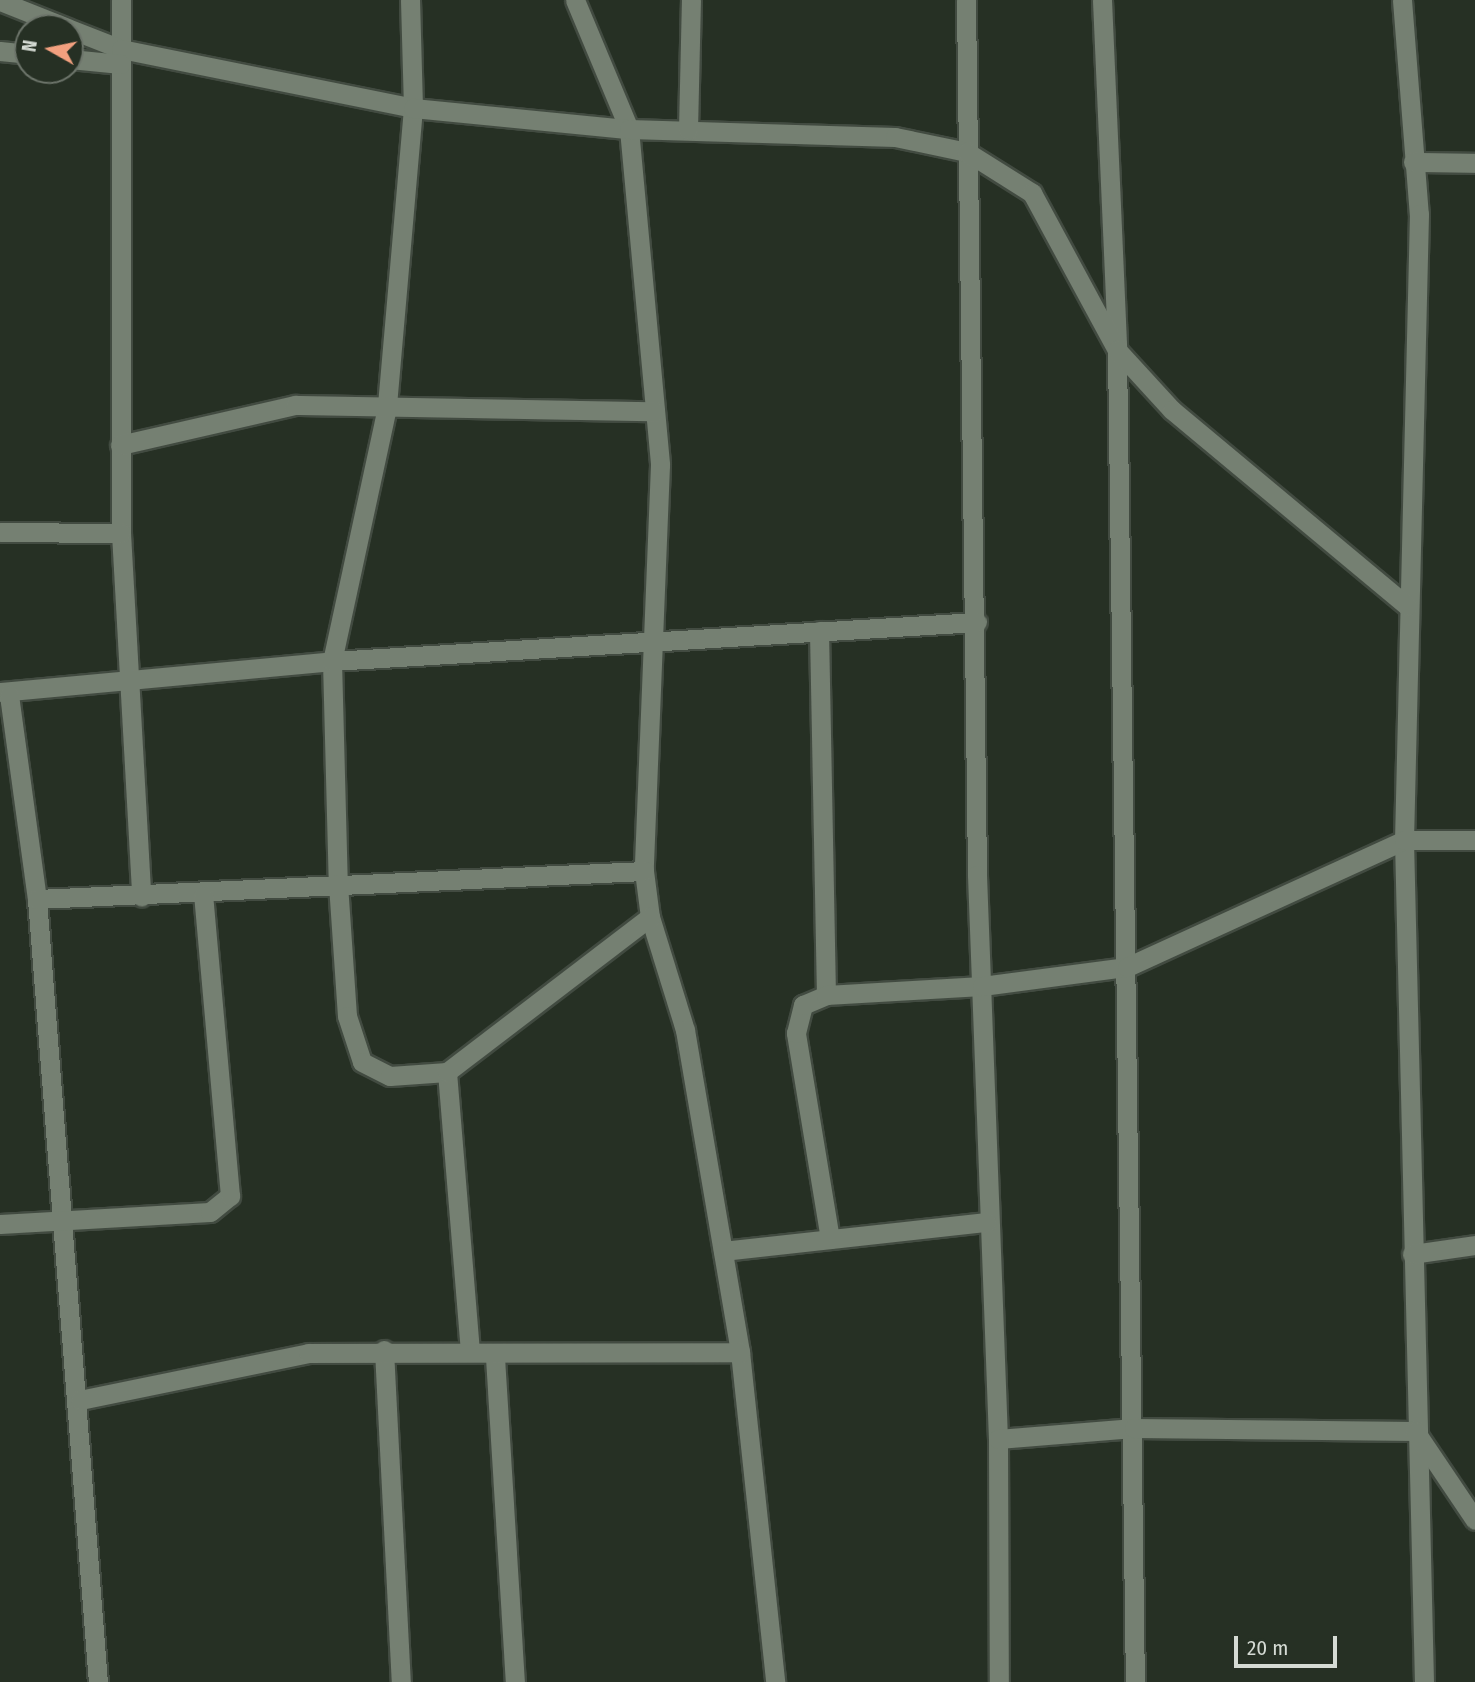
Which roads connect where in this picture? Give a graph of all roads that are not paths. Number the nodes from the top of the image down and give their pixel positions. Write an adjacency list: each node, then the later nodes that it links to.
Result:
1 (121, 0): 11 (street)
2 (410, 0): 13 (street)
3 (575, 0): 14 (street)
4 (691, 0): 15 (street)
5 (966, 0): 16 (street)
6 (1102, 0): 19 (street)
7 (1402, 0): 17 (street)
8 (0, 1): 9 (street)
9 (33, 14)
10 (84, 36): 11 (street)
11 (121, 57): 12 (street); 13 (street); 22 (street)
12 (84, 58)
13 (413, 108): 14 (street); 20 (street)
14 (629, 129): 15 (street); 21 (street)
15 (688, 130): 16 (street)
16 (967, 152): 19 (street); 26 (street)
17 (1413, 162): 18 (street); 25 (street)
18 (1475, 163)
19 (1118, 350): 25 (street); 40 (street)
20 (387, 407): 21 (street); 22 (street); 29 (street)
21 (655, 411): 28 (street)
22 (120, 444): 24 (street)
23 (0, 532): 24 (street)
24 (121, 533): 30 (street)
25 (1407, 606): 32 (street)
26 (977, 622): 27 (street); 41 (street)
27 (819, 631): 28 (street); 42 (street)
28 (656, 638): 29 (street); 34 (street)
29 (332, 661): 30 (street); 35 (street)
30 (129, 677): 31 (street); 36 (street)
31 (4, 694): 38 (street)
32 (1405, 840): 33 (street); 40 (street); 50 (street)
33 (1475, 840)
34 (644, 871): 35 (street); 39 (street)
35 (338, 884): 37 (street); 43 (street)
36 (141, 896): 37 (street); 38 (street)
37 (204, 896): 44 (street)
38 (37, 899): 44 (street)
39 (650, 917): 43 (street); 49 (street)
40 (1127, 967): 41 (street); 56 (street)
41 (982, 986): 42 (street); 45 (street)
42 (826, 995): 47 (street)
43 (447, 1072): 51 (street)
44 (66, 1219): 46 (street); 55 (street)
45 (986, 1222): 47 (street); 58 (street)
46 (0, 1224)
47 (830, 1239): 49 (street)
48 (1475, 1245): 50 (street)
49 (723, 1251): 53 (street)
50 (1412, 1254): 57 (street)
51 (470, 1349): 52 (street); 54 (street)
52 (384, 1350): 55 (street); 61 (street)
53 (740, 1352): 54 (street); 63 (street)
54 (495, 1357): 62 (street)
55 (80, 1400): 60 (street)
56 (1134, 1428): 57 (street); 58 (street); 65 (street)
57 (1415, 1431): 59 (street); 66 (street)
58 (998, 1439): 64 (street)
59 (1475, 1520)
60 (98, 1682)
61 (401, 1682)
62 (515, 1682)
63 (775, 1682)
64 (999, 1682)
65 (1135, 1682)
66 (1424, 1682)

